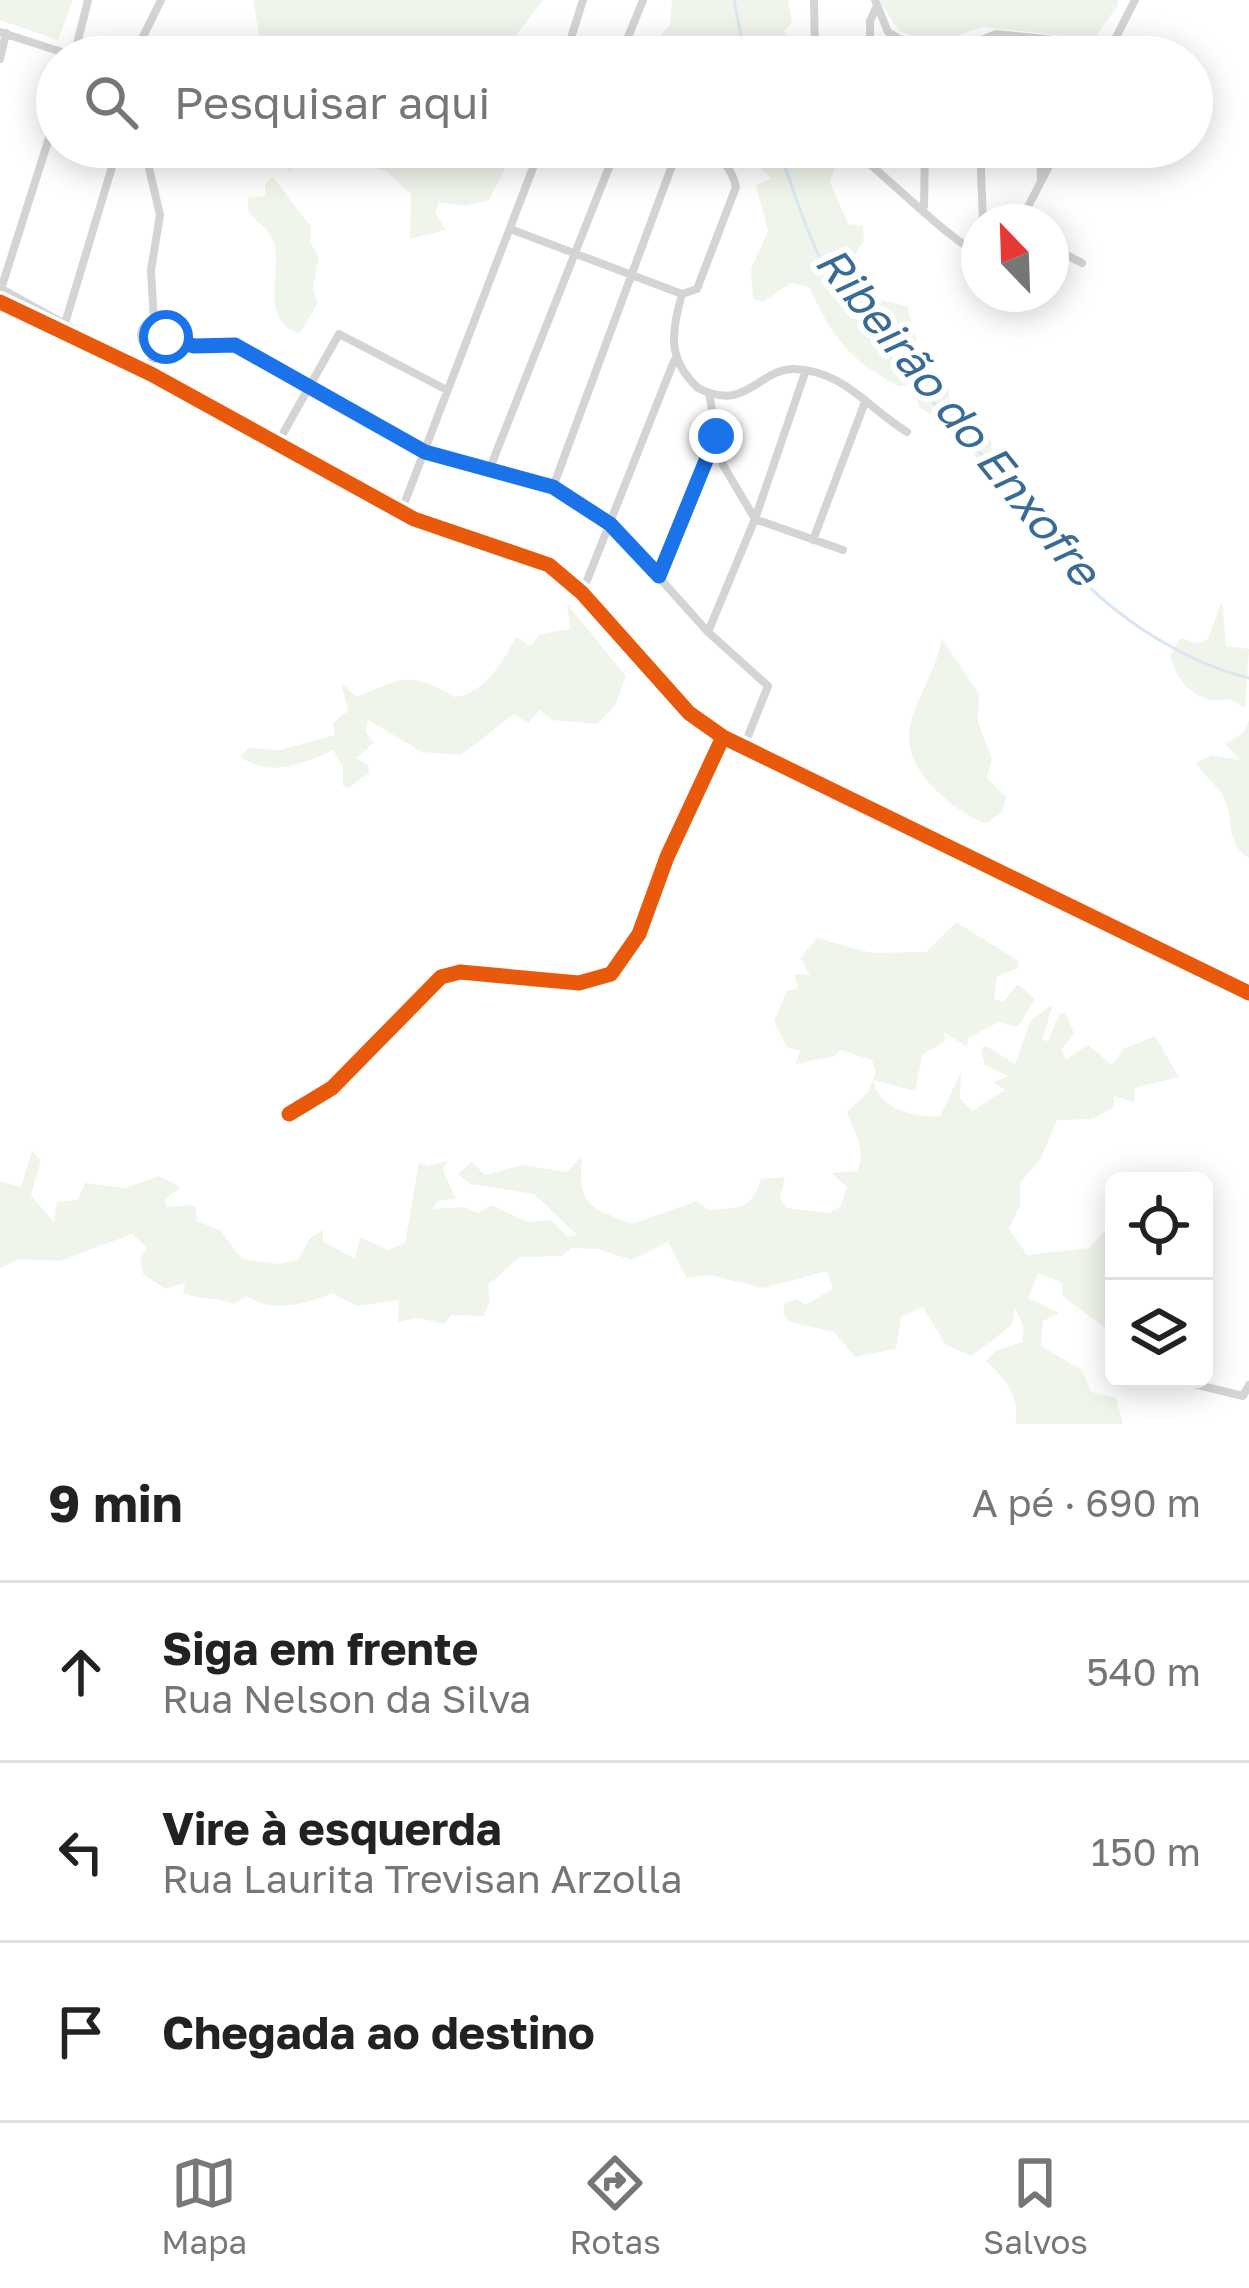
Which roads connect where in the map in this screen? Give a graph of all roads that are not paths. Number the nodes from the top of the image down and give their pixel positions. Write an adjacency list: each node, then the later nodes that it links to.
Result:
1 (88, 0): 9 (street)
2 (161, 0): 10 (street)
3 (583, 0): 11 (street)
4 (643, 0): 12 (street)
5 (814, 0): 13 (street)
6 (1135, 0): 16 (street)
7 (876, 3): 14 (street); 15 (street)
8 (3, 33): 17 (street); 18 (street)
9 (80, 36)
10 (143, 36)
11 (571, 36)
12 (628, 36)
13 (815, 36)
14 (870, 36)
15 (894, 36)
16 (1117, 36)
17 (36, 44)
18 (0, 59)
19 (40, 168): 41 (street)
20 (112, 168): 44 (street)
21 (149, 168): 45 (street)
22 (534, 168): 35 (street)
23 (609, 168): 37 (street)
24 (671, 168): 40 (street)
25 (727, 168): 42 (street)
26 (877, 168): 34 (street)
27 (926, 168): 34 (street)
28 (981, 168): 32 (street)
29 (1041, 168): 31 (street)
30 (1048, 168): 31 (street)
31 (1041, 181): 33 (street)
32 (982, 204)
33 (1029, 204)
34 (925, 207): 36 (street)
35 (513, 230): 37 (street); 53 (street)
36 (961, 245)
37 (574, 255): 40 (street); 63 (street)
38 (1069, 257): 39 (street)
39 (1082, 263)
40 (634, 276): 42 (street); 64 (street)
41 (1, 289): 44 (street)
42 (682, 294): 50 (street)
43 (0, 302): 52 (street)
44 (65, 320): 49 (street)
45 (154, 322): 46 (street); 47 (street)
46 (142, 337): 48 (street); 49 (street)
47 (166, 337): 48 (street); 54 (street)
48 (154, 348): 52 (street)
49 (119, 354): 52 (street)
50 (674, 362): 55 (street); 67 (street)
51 (806, 370): 55 (street); 56 (street); 66 (street)
52 (151, 374): 59 (street)
53 (448, 391): 54 (street); 60 (street)
54 (310, 392): 59 (street); 60 (street)
55 (709, 394): 58 (street)
56 (865, 403): 57 (street); 68 (street)
57 (907, 432)
58 (716, 436): 61 (street); 62 (street)
59 (277, 444): 65 (street)
60 (425, 452): 63 (street); 65 (street)
61 (723, 465): 62 (street); 66 (street)
62 (705, 467): 70 (street)
63 (488, 473): 64 (street)
64 (553, 487): 67 (street)
65 (400, 512): 71 (street)
66 (755, 519): 68 (street); 72 (street)
67 (610, 524): 70 (street); 71 (street)
68 (814, 540): 69 (street)
69 (843, 550)
70 (659, 576): 72 (street)
71 (582, 592): 73 (street)
72 (708, 632): 74 (street)
73 (723, 736): 74 (street); 76 (street)
74 (744, 746): 75 (street)
75 (1249, 993)
76 (289, 1114)
77 (1249, 1385): 78 (street)
78 (1210, 1388)

